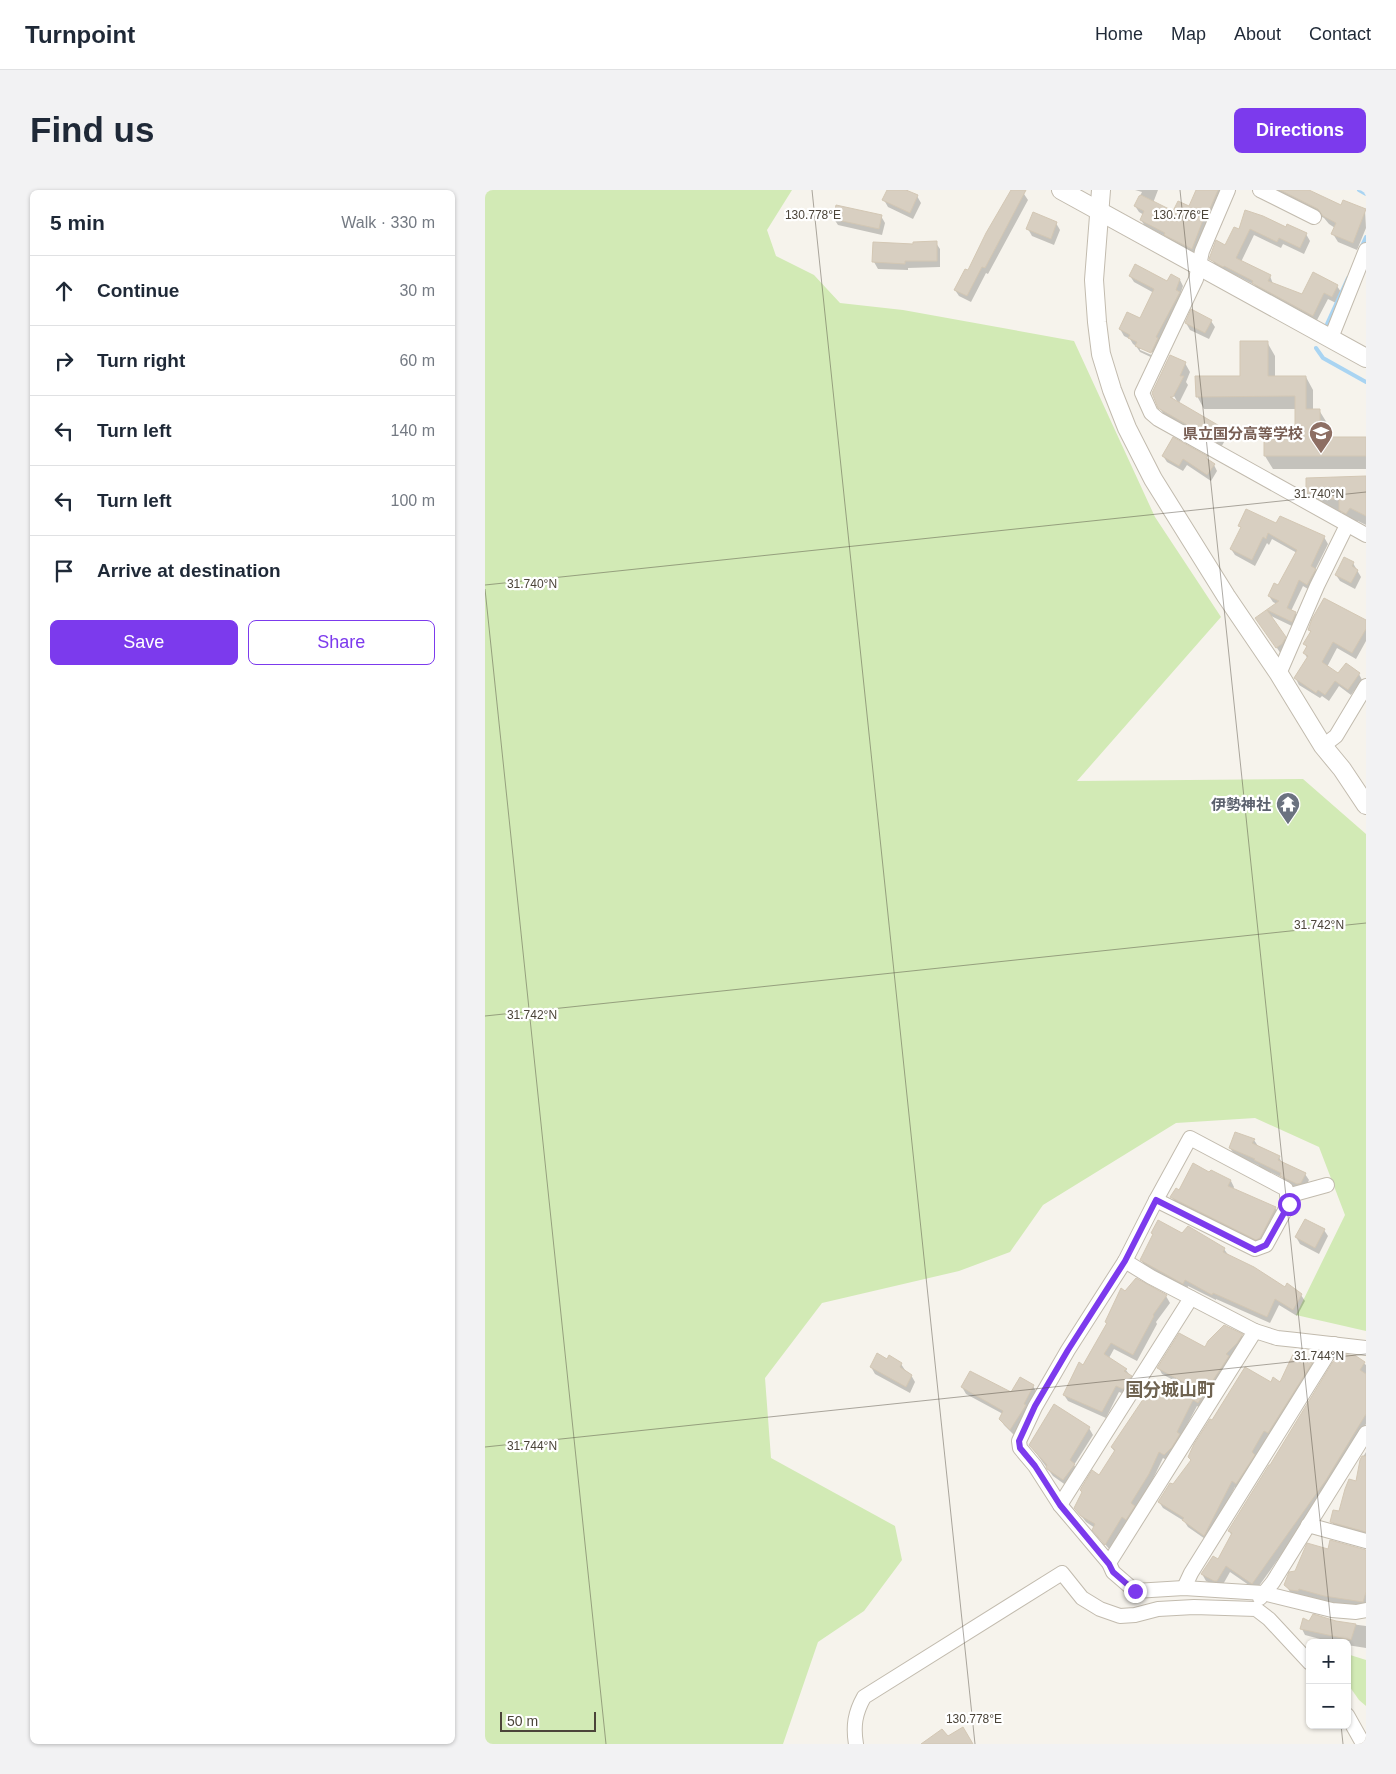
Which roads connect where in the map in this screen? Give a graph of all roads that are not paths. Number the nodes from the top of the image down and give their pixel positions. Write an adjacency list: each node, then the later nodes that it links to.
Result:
1 (1061, 190): 5 (street)
2 (1101, 190): 5 (street)
3 (1228, 190): 8 (street)
4 (1260, 190): 6 (street)
5 (1100, 211): 8 (street); 13 (street)
6 (1314, 217)
7 (1366, 250): 9 (street)
8 (1199, 266): 9 (street); 11 (street)
9 (1331, 338): 10 (street)
10 (1366, 358)
11 (1347, 525): 12 (street); 13 (street)
12 (1366, 535)
13 (1279, 674): 15 (street)
14 (1366, 686): 15 (street)
15 (1323, 746): 16 (street)
16 (1366, 805)
17 (1327, 1185): 18 (street)
18 (1287, 1196): 19 (street); 19 (street)
19 (1156, 1200): 20 (street)
20 (1125, 1261): 21 (street); 26 (street)
21 (1191, 1298): 22 (street); 26 (street)
22 (1255, 1331): 23 (street); 29 (street)
23 (1334, 1344): 24 (street); 30 (street)
24 (1366, 1348)
25 (1366, 1433): 27 (street)
26 (1060, 1505): 29 (street)
27 (1308, 1525): 28 (street); 31 (street)
28 (1366, 1541)
29 (1109, 1564): 30 (street)
30 (1184, 1588): 31 (street)
31 (1263, 1593): 32 (street); 33 (street)
32 (1256, 1608): 34 (street); 36 (street)
33 (1366, 1610)
34 (1306, 1659)
35 (1351, 1722): 37 (street)
36 (856, 1744)
37 (1366, 1744)

